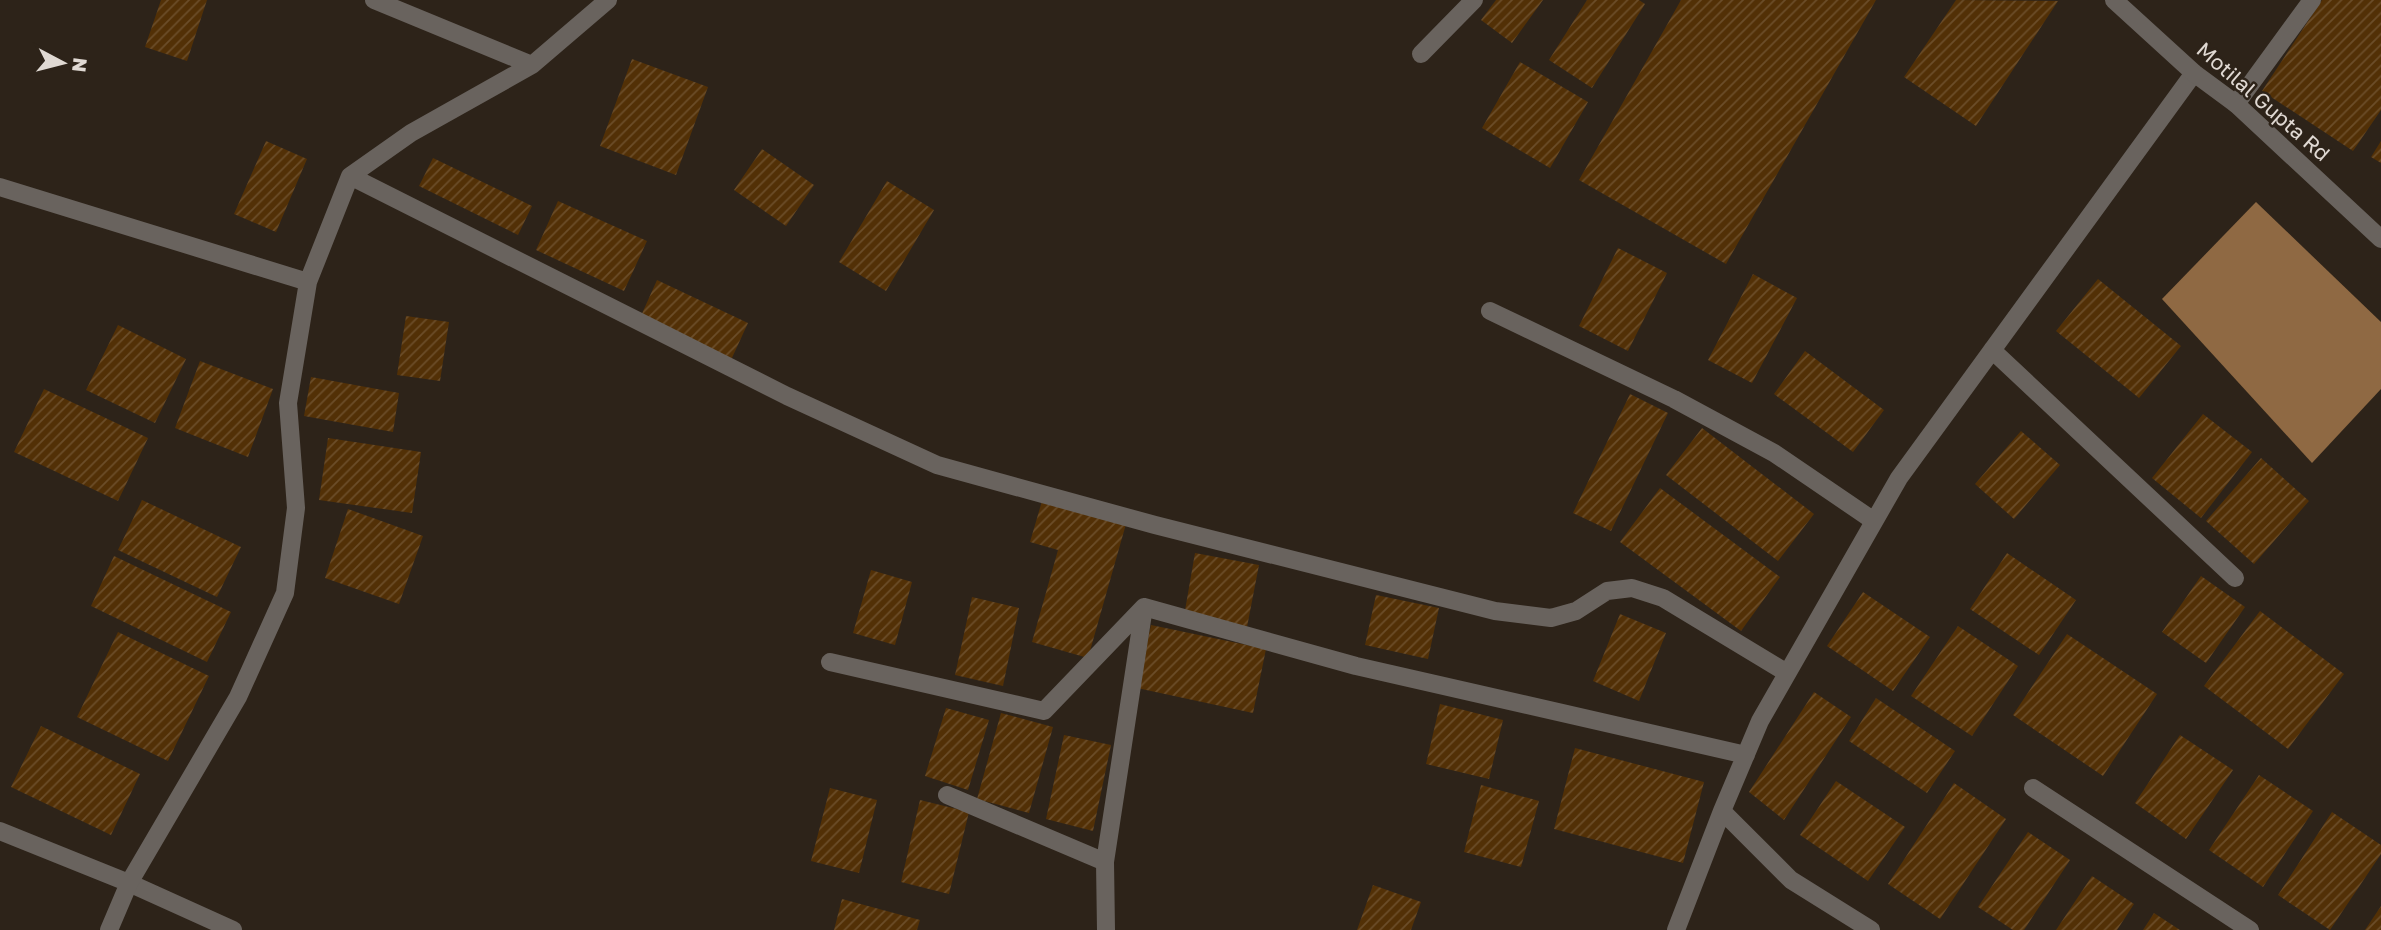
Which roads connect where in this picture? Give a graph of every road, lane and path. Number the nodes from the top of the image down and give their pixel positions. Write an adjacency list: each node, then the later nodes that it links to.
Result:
1 (374, 0): 7 (street)
2 (608, 0): 7 (street)
3 (1474, 0): 6 (street)
4 (2114, 0): 8 (street, Motilal Gupta Rd)
5 (2312, 0): 9 (street)
6 (1422, 54)
7 (532, 65): 10 (street)
8 (2194, 73): 9 (street, Motilal Gupta Rd); 15 (street)
9 (2236, 104): 12 (street, Motilal Gupta Rd)
10 (350, 176): 13 (street); 20 (street)
11 (0, 187): 13 (street)
12 (2381, 239)
13 (308, 282): 27 (street)
14 (1490, 311): 16 (street)
15 (1992, 350): 16 (street); 17 (street)
16 (1874, 521): 20 (street)
17 (2235, 578)
18 (1144, 607): 19 (street); 21 (street); 26 (street)
19 (830, 662)
20 (1787, 673): 21 (street)
21 (1746, 755): 24 (street)
22 (2033, 788): 33 (street)
23 (947, 795): 26 (street)
24 (1722, 811): 31 (street); 32 (street)
25 (0, 831): 27 (street)
26 (1105, 862): 30 (street)
27 (129, 883): 28 (street); 29 (street)
28 (109, 930)
29 (233, 930)
30 (1106, 930)
31 (1676, 930)
32 (1871, 930)
33 (2250, 930)

